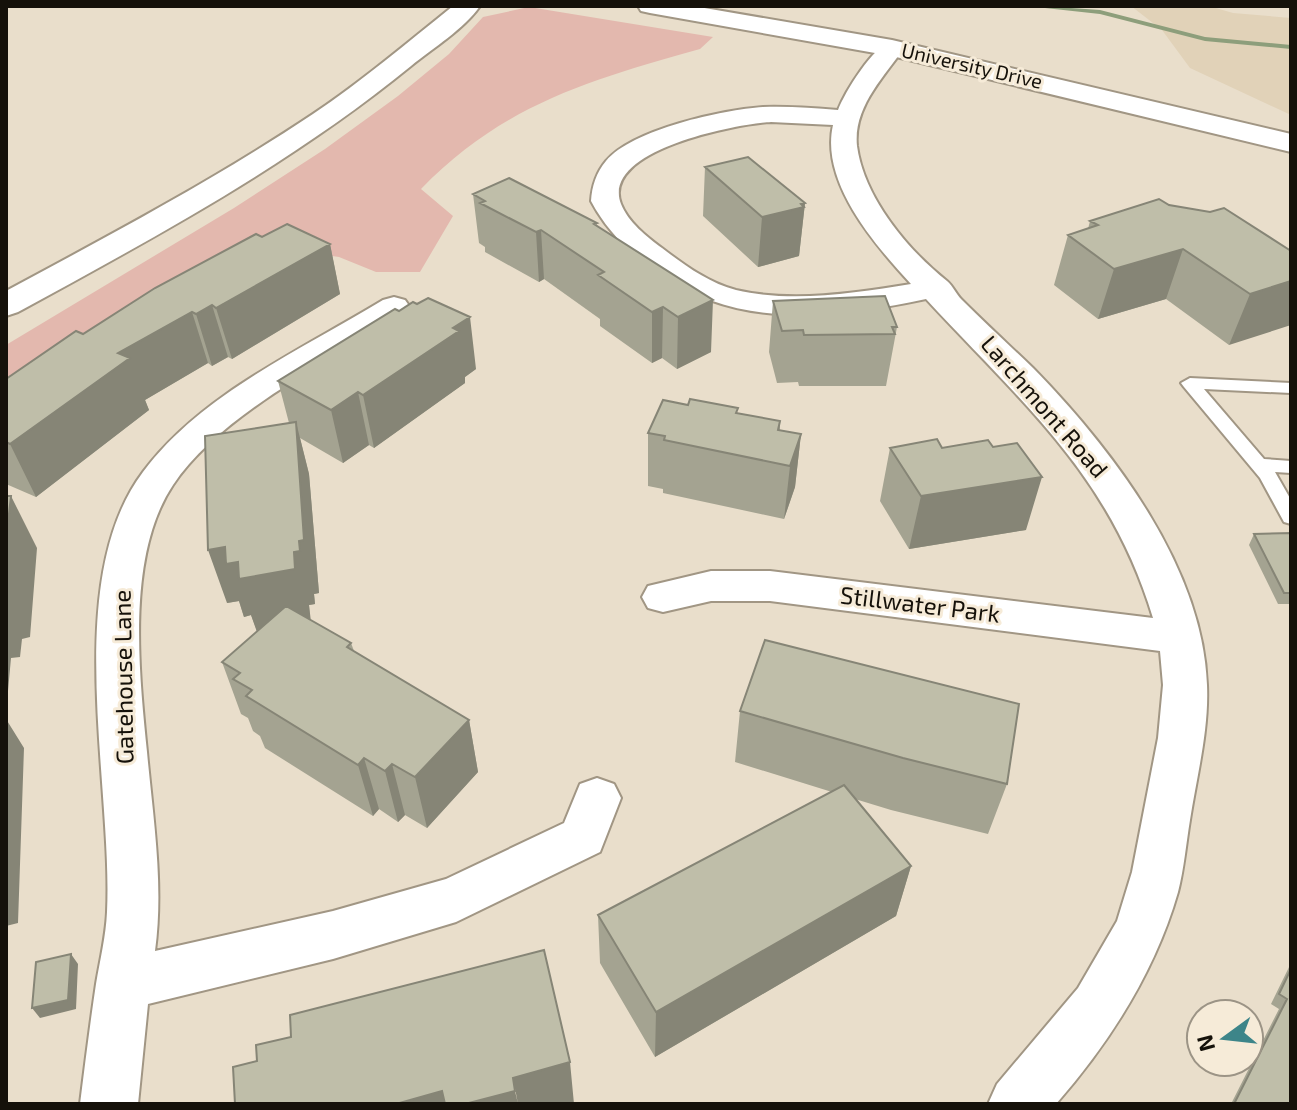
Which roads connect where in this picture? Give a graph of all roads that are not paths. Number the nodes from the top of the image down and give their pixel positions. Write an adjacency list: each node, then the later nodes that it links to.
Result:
1 (427, 6): 5 (main road)
2 (468, 6): 9 (main road)
3 (650, 6): 4 (main road, University Drive)
4 (892, 48): 6 (street, Larchmont Road); 7 (main road, University Drive)
5 (370, 50)
6 (846, 118): 8 (street, Larchmont Road); 8 (street)
7 (1291, 143)
8 (936, 288): 16 (street, Larchmont Road)
9 (6, 305)
10 (394, 307): 18 (street, Gatehouse Lane)
11 (1291, 388): 12 (lane)
12 (1259, 465): 13 (lane); 14 (lane)
13 (1291, 467)
14 (1291, 517)
15 (663, 597): 16 (street, Stillwater Park)
16 (1178, 637): 20 (street, Larchmont Road)
17 (597, 798): 18 (street)
18 (123, 984): 19 (street, Gatehouse Lane)
19 (109, 1104)
20 (1017, 1104)

